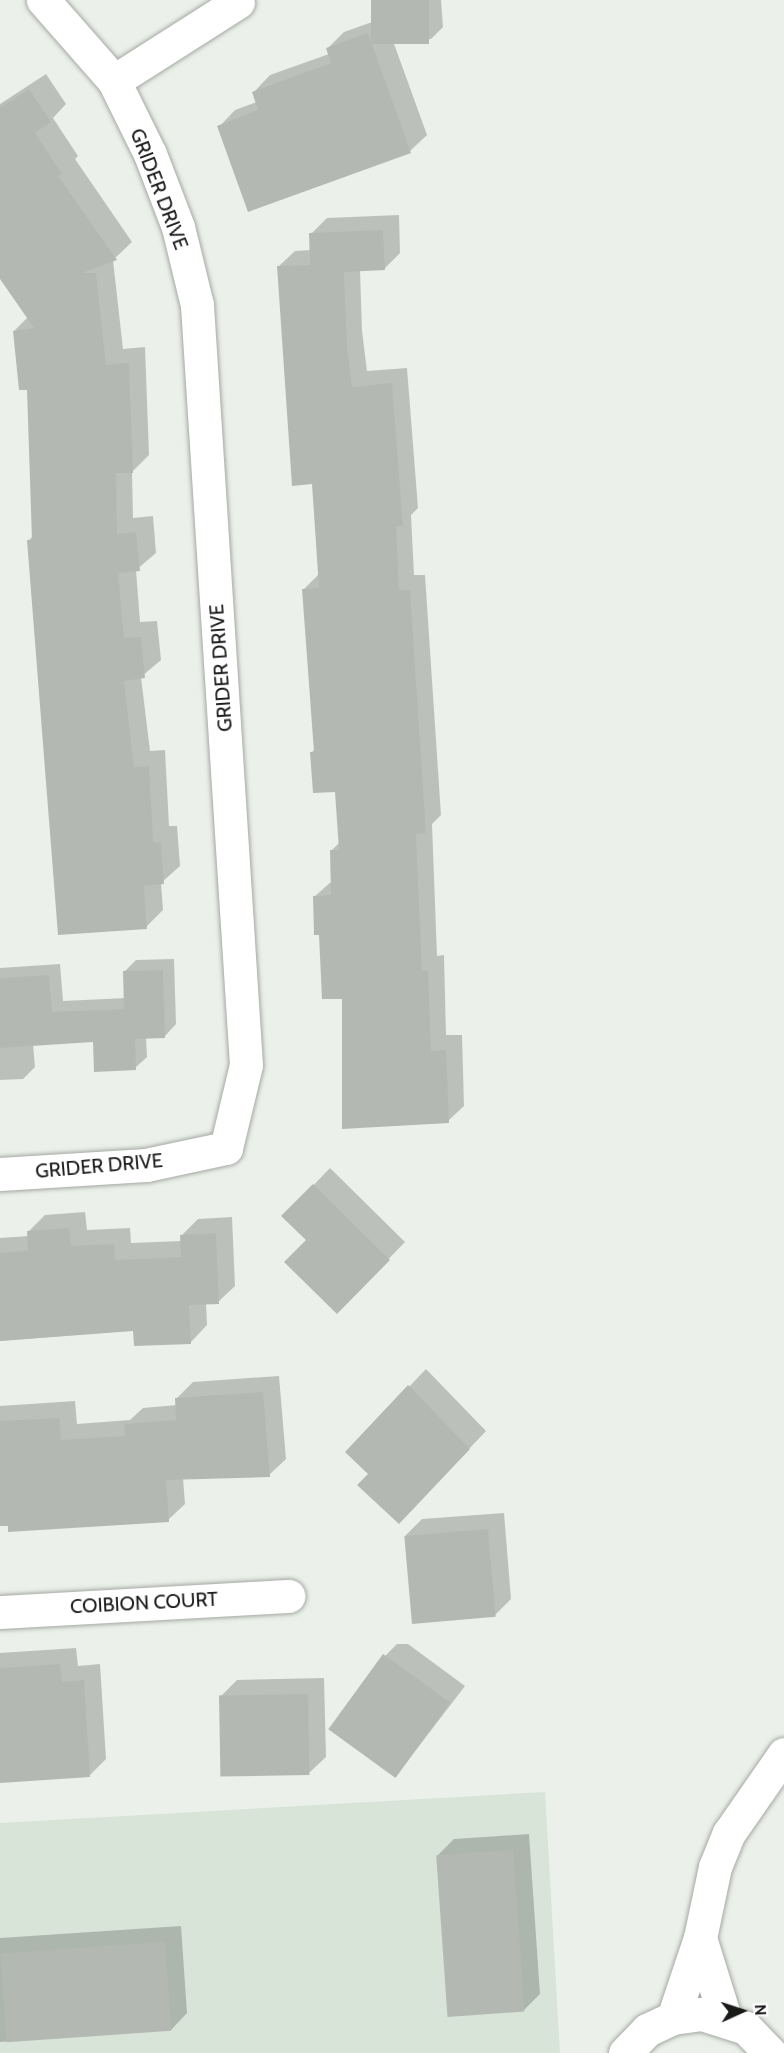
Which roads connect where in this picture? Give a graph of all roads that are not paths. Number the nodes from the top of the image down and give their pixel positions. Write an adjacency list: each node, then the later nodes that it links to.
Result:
1 (43, 0): 3 (street, GRIDER DRIVE)
2 (238, 2): 3 (street)
3 (114, 81): 4 (street, GRIDER DRIVE)
4 (0, 1174)
5 (289, 1596): 6 (street, COIBION COURT)
6 (0, 1612)
7 (784, 1754): 8 (street)
8 (700, 1938): 9 (street); 10 (street)
9 (673, 2018): 10 (street); 11 (street)
10 (725, 2018): 12 (street)
11 (625, 2053)
12 (770, 2053)

